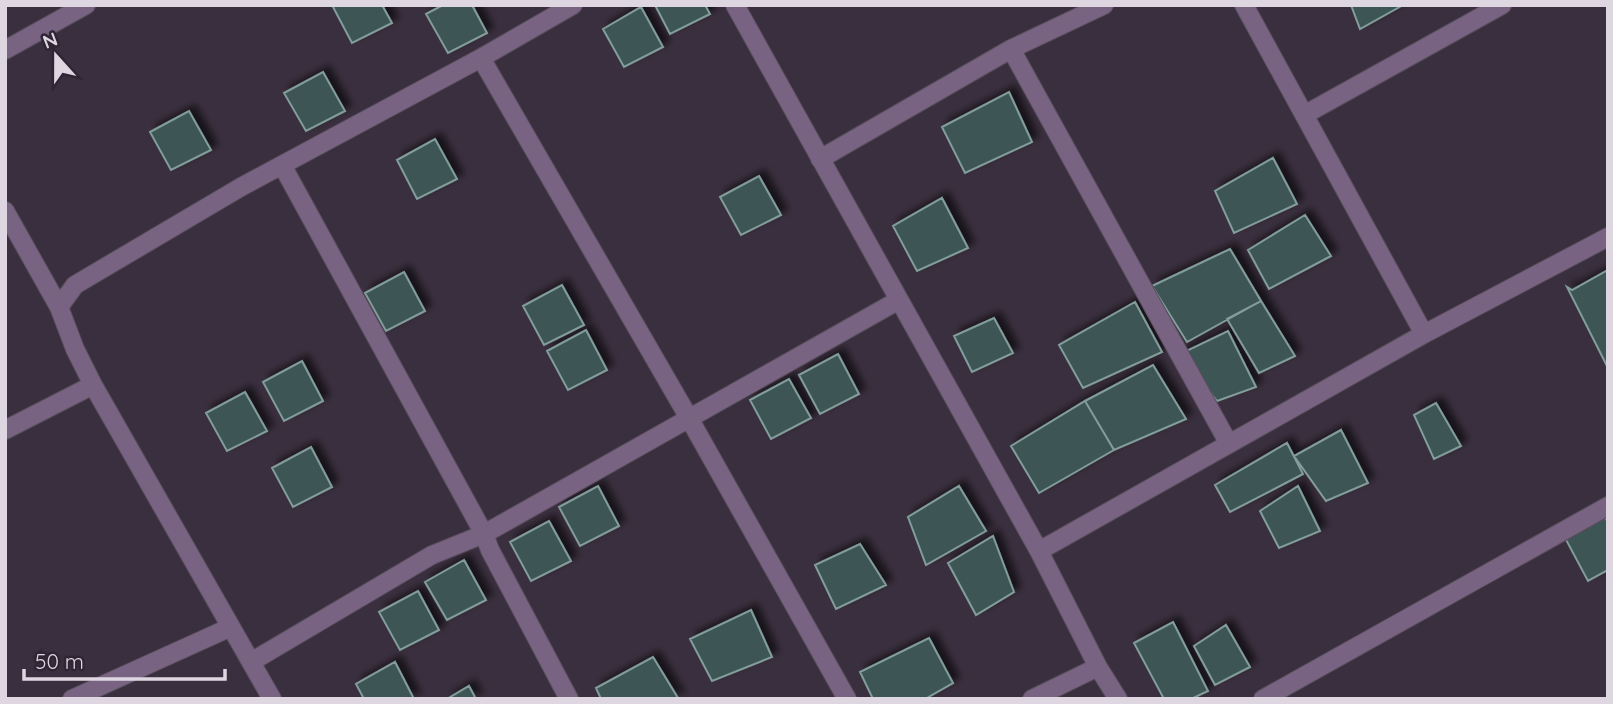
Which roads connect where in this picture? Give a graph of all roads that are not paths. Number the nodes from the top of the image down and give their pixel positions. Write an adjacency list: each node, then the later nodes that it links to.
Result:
1 (86, 5): 8 (street)
2 (735, 5): 11 (street)
3 (1104, 5): 7 (street)
4 (1244, 5): 10 (street)
5 (1502, 5): 10 (street)
6 (564, 7): 9 (street)
7 (1011, 49): 11 (street); 21 (street)
8 (5, 50)
9 (481, 58): 12 (street); 19 (street)
10 (1304, 115): 17 (street)
11 (820, 159): 15 (street)
12 (282, 165): 16 (street); 23 (street)
13 (5, 211): 16 (street)
14 (1608, 237): 17 (street)
15 (899, 300): 19 (street); 24 (street)
16 (59, 307): 18 (street)
17 (1424, 334): 21 (street)
18 (93, 385): 20 (street); 25 (street)
19 (690, 418): 23 (street); 31 (street)
20 (5, 430)
21 (1229, 444): 24 (street)
22 (1608, 506): 34 (street)
23 (484, 534): 26 (street); 30 (street)
24 (1039, 551): 27 (street)
25 (231, 627): 26 (street); 28 (street)
26 (251, 662): 29 (street)
27 (1098, 667): 32 (street); 33 (street)
28 (72, 699)
29 (272, 699)
30 (569, 699)
31 (847, 699)
32 (1032, 699)
33 (1118, 699)
34 (1263, 699)

